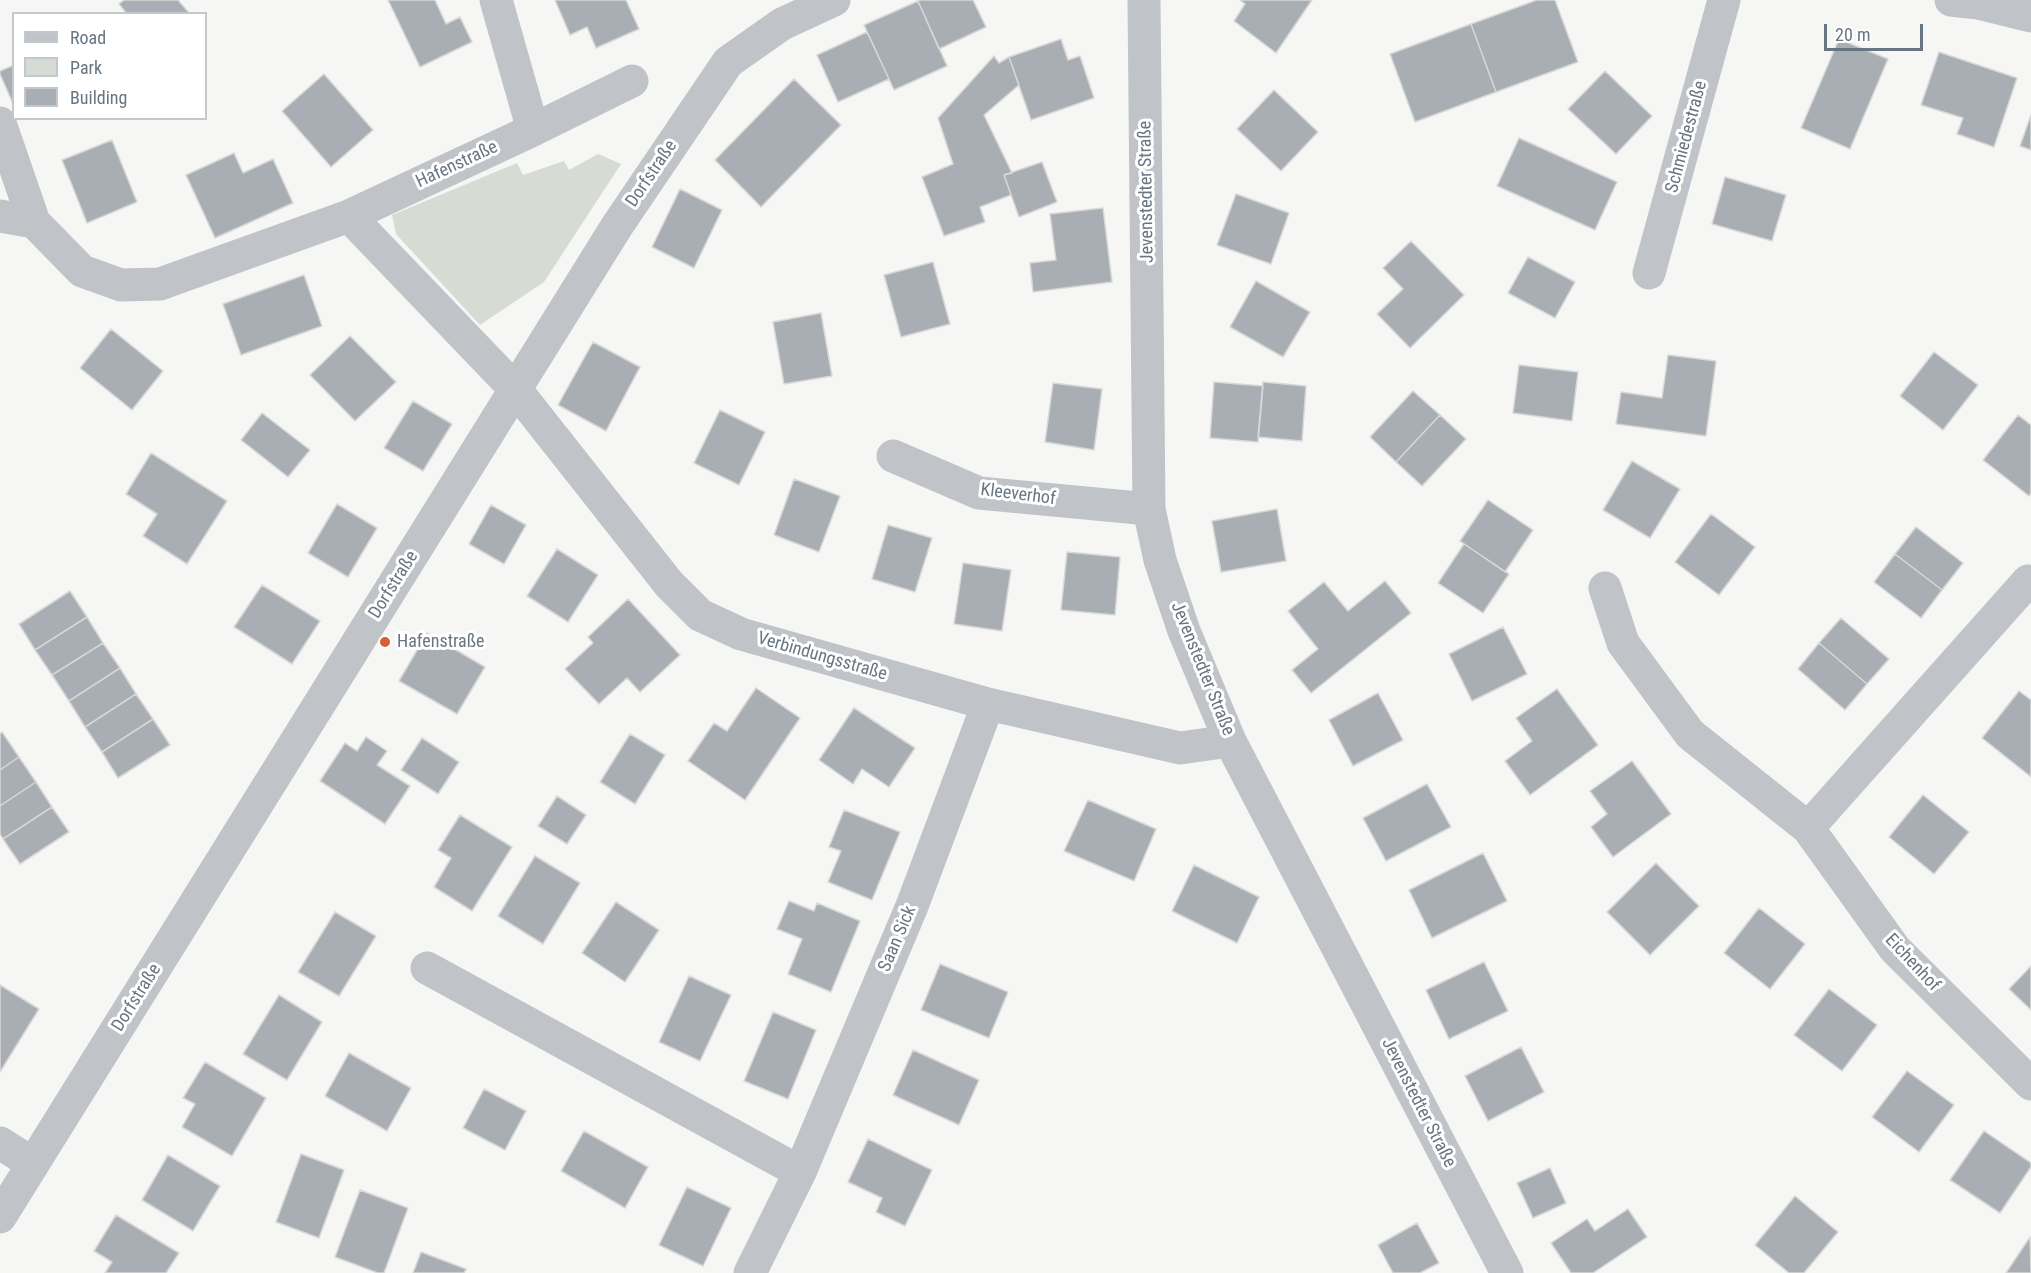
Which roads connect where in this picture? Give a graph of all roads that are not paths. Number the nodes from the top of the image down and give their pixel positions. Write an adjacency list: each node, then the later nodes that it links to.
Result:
1 (496, 0): 9 (street)
2 (834, 0): 14 (street, Dorfstraße)
3 (1144, 0): 16 (street, Jevenstedter Straße)
4 (1724, 0): 13 (street, Schmiedestraße)
5 (1951, 0): 6 (street)
6 (2031, 16)
7 (632, 81): 9 (street, Hafenstraße)
8 (0, 123): 12 (street, Hafenstraße)
9 (533, 130): 11 (street, Hafenstraße)
10 (0, 216): 12 (street)
11 (349, 216): 12 (street, Hafenstraße); 14 (street)
12 (34, 222)
13 (1649, 273)
14 (516, 390): 19 (street, Verbindungsstraße); 25 (street, Dorfstraße)
15 (892, 456): 16 (street, Kleeverhof)
16 (1149, 509): 20 (street, Jevenstedter Straße)
17 (2028, 581): 21 (street)
18 (1605, 588): 21 (street, Eichenhof)
19 (988, 704): 20 (street, Verbindungsstraße); 26 (street, Saan Sick)
20 (1230, 741): 29 (street, Jevenstedter Straße)
21 (1808, 828): 23 (street, Eichenhof)
22 (427, 968): 26 (street)
23 (2031, 1084)
24 (0, 1143): 25 (street)
25 (33, 1164): 27 (street, Dorfstraße)
26 (801, 1172): 28 (street, Saan Sick)
27 (0, 1217)
28 (750, 1273)
29 (1507, 1273)

